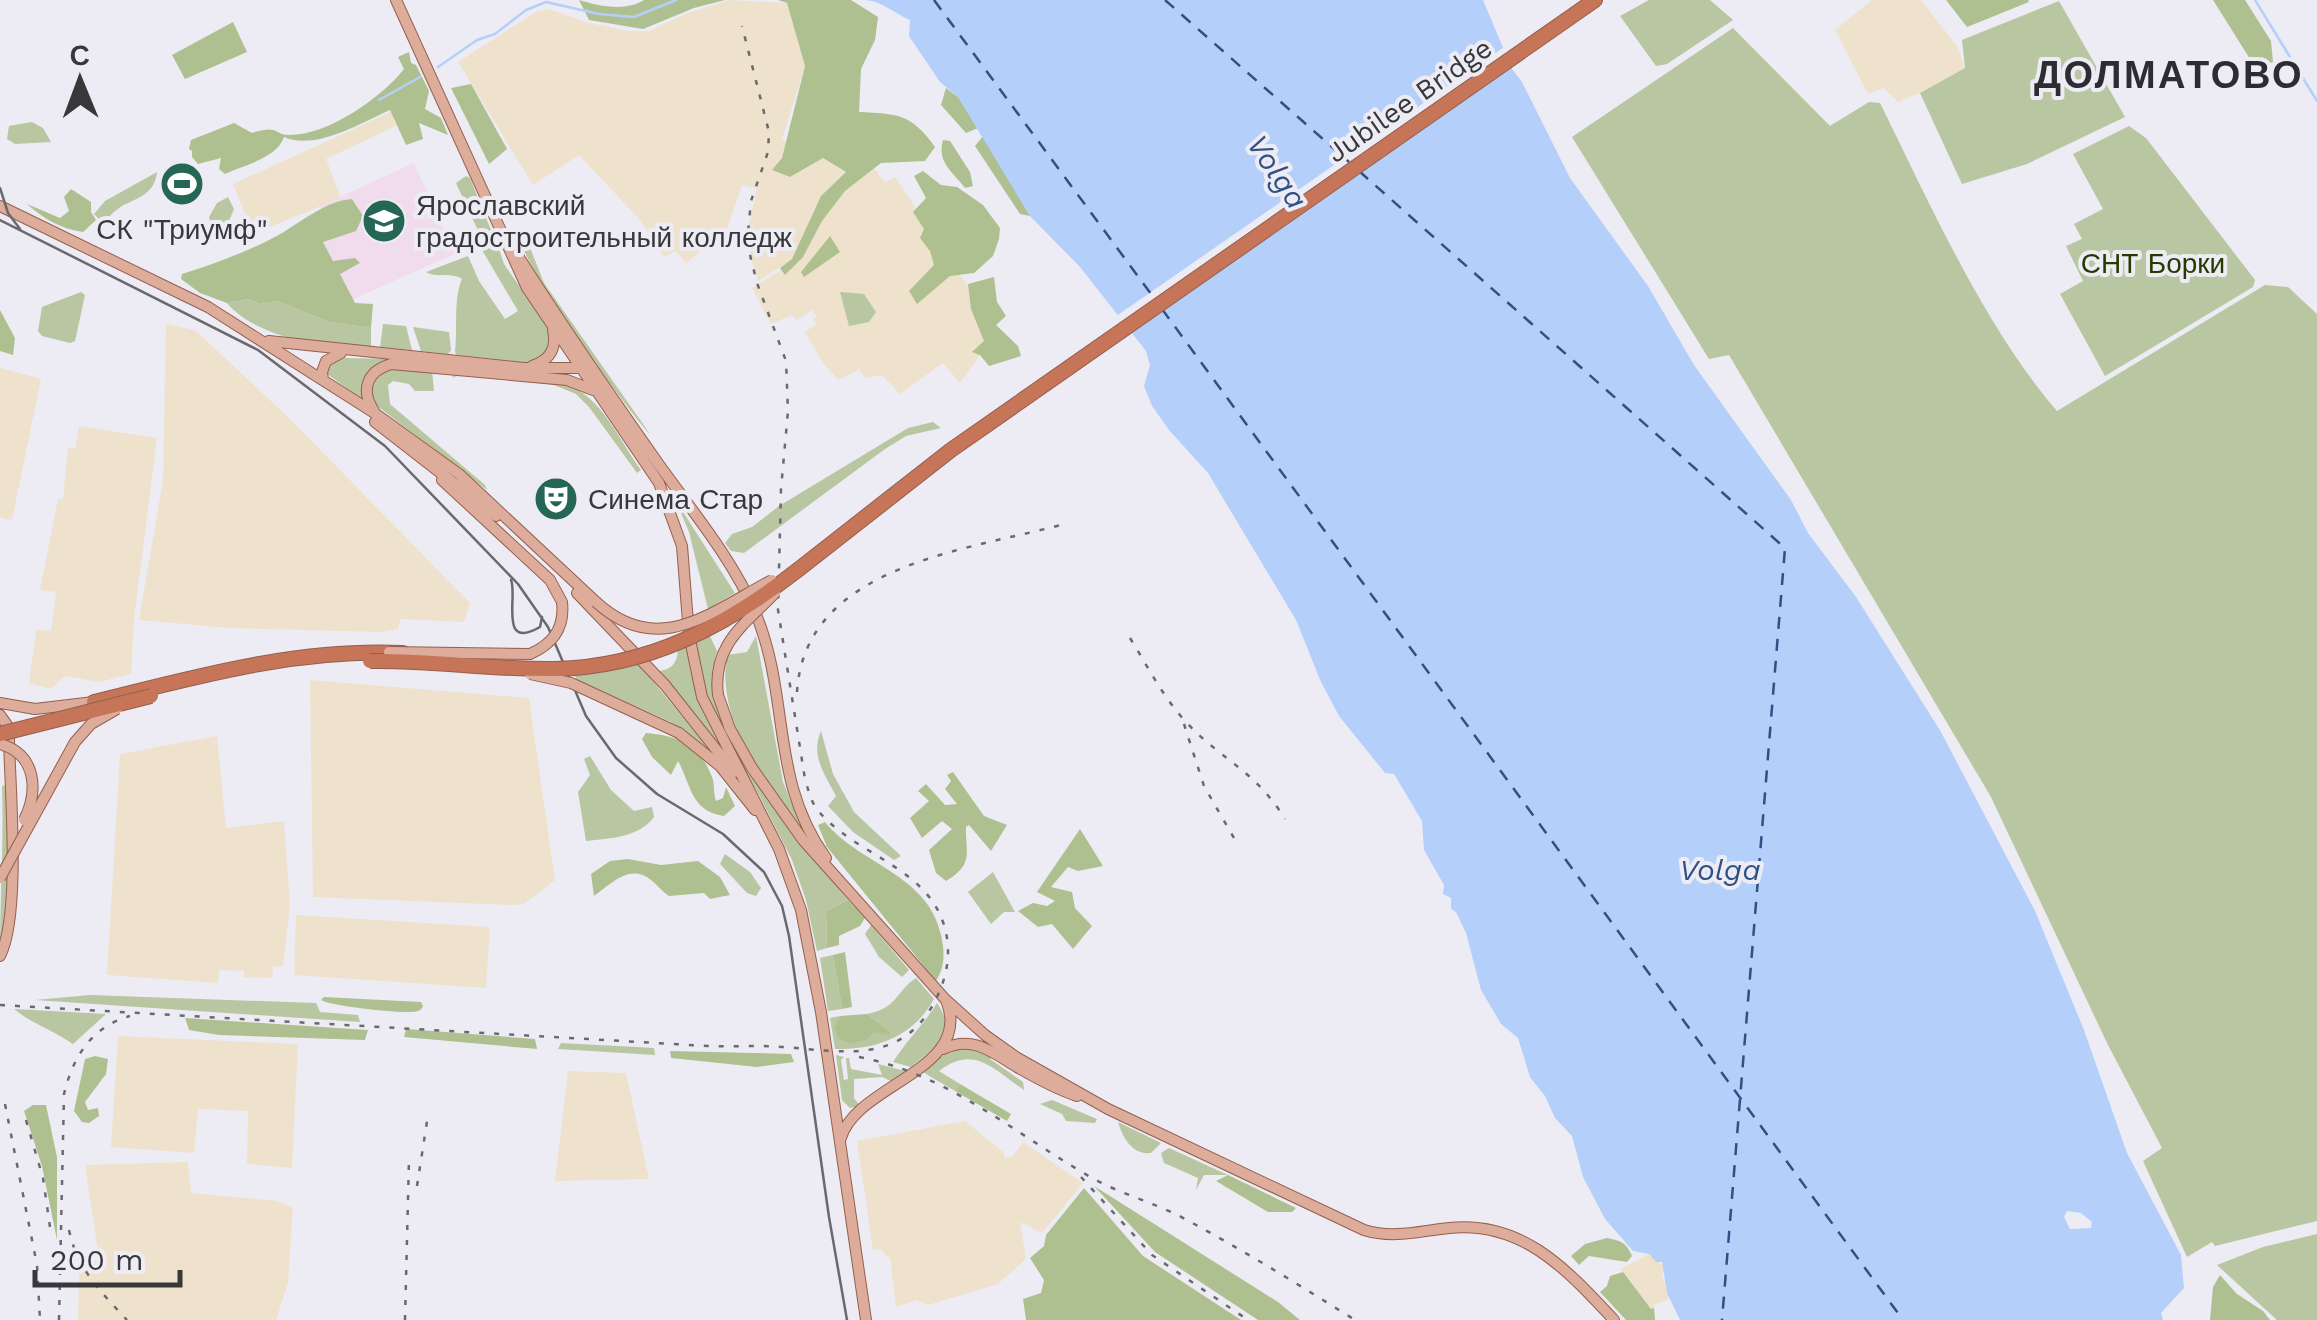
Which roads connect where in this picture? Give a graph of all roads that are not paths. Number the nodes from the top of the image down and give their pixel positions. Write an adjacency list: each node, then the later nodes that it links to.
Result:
1 (396, 0): 5 (main road)
2 (1582, 0): 18 (highway, Jubilee Bridge)
3 (1595, 0): 18 (highway)
4 (0, 206): 7 (main road)
5 (508, 244): 6 (main road); 13 (main road)
6 (552, 324): 11 (main road); 12 (main road)
7 (258, 338): 8 (main road); 14 (main road)
8 (349, 351): 9 (main road); 14 (main road)
9 (401, 359): 10 (main road); 16 (main road)
10 (447, 364): 12 (main road); 15 (main road)
11 (580, 366): 12 (main road); 13 (main road); 15 (main road)
12 (524, 368)
13 (599, 378): 33 (main road)
14 (324, 381): 16 (main road); 17 (main road)
15 (598, 394): 30 (main road)
16 (376, 414): 20 (main road, bridge)
17 (381, 426): 21 (main road, bridge); 30 (main road)
18 (977, 427): 19 (highway); 20 (highway)
19 (799, 570): 22 (highway, bridge); 33 (main road, bridge)
20 (772, 580): 21 (highway, bridge)
21 (389, 652): 24 (highway, bridge)
22 (370, 661): 23 (highway); 30 (main road, bridge)
23 (151, 696): 28 (highway, bridge); 32 (main road, bridge)
24 (94, 702): 25 (main road); 27 (highway)
25 (0, 703)
26 (0, 715): 34 (main road)
27 (0, 726)
28 (0, 734)
29 (0, 744): 31 (main road, bridge)
30 (771, 831): 37 (main road)
31 (0, 859)
32 (0, 878)
33 (853, 896): 35 (main road)
34 (0, 956)
35 (946, 1000): 36 (main road); 38 (main road)
36 (938, 1052): 38 (main road); 39 (main road)
37 (833, 1097): 39 (main road); 40 (main road)
38 (1098, 1104): 42 (main road)
39 (857, 1114): 40 (main road)
40 (841, 1149): 41 (main road)
41 (866, 1320)
42 (1614, 1320)

